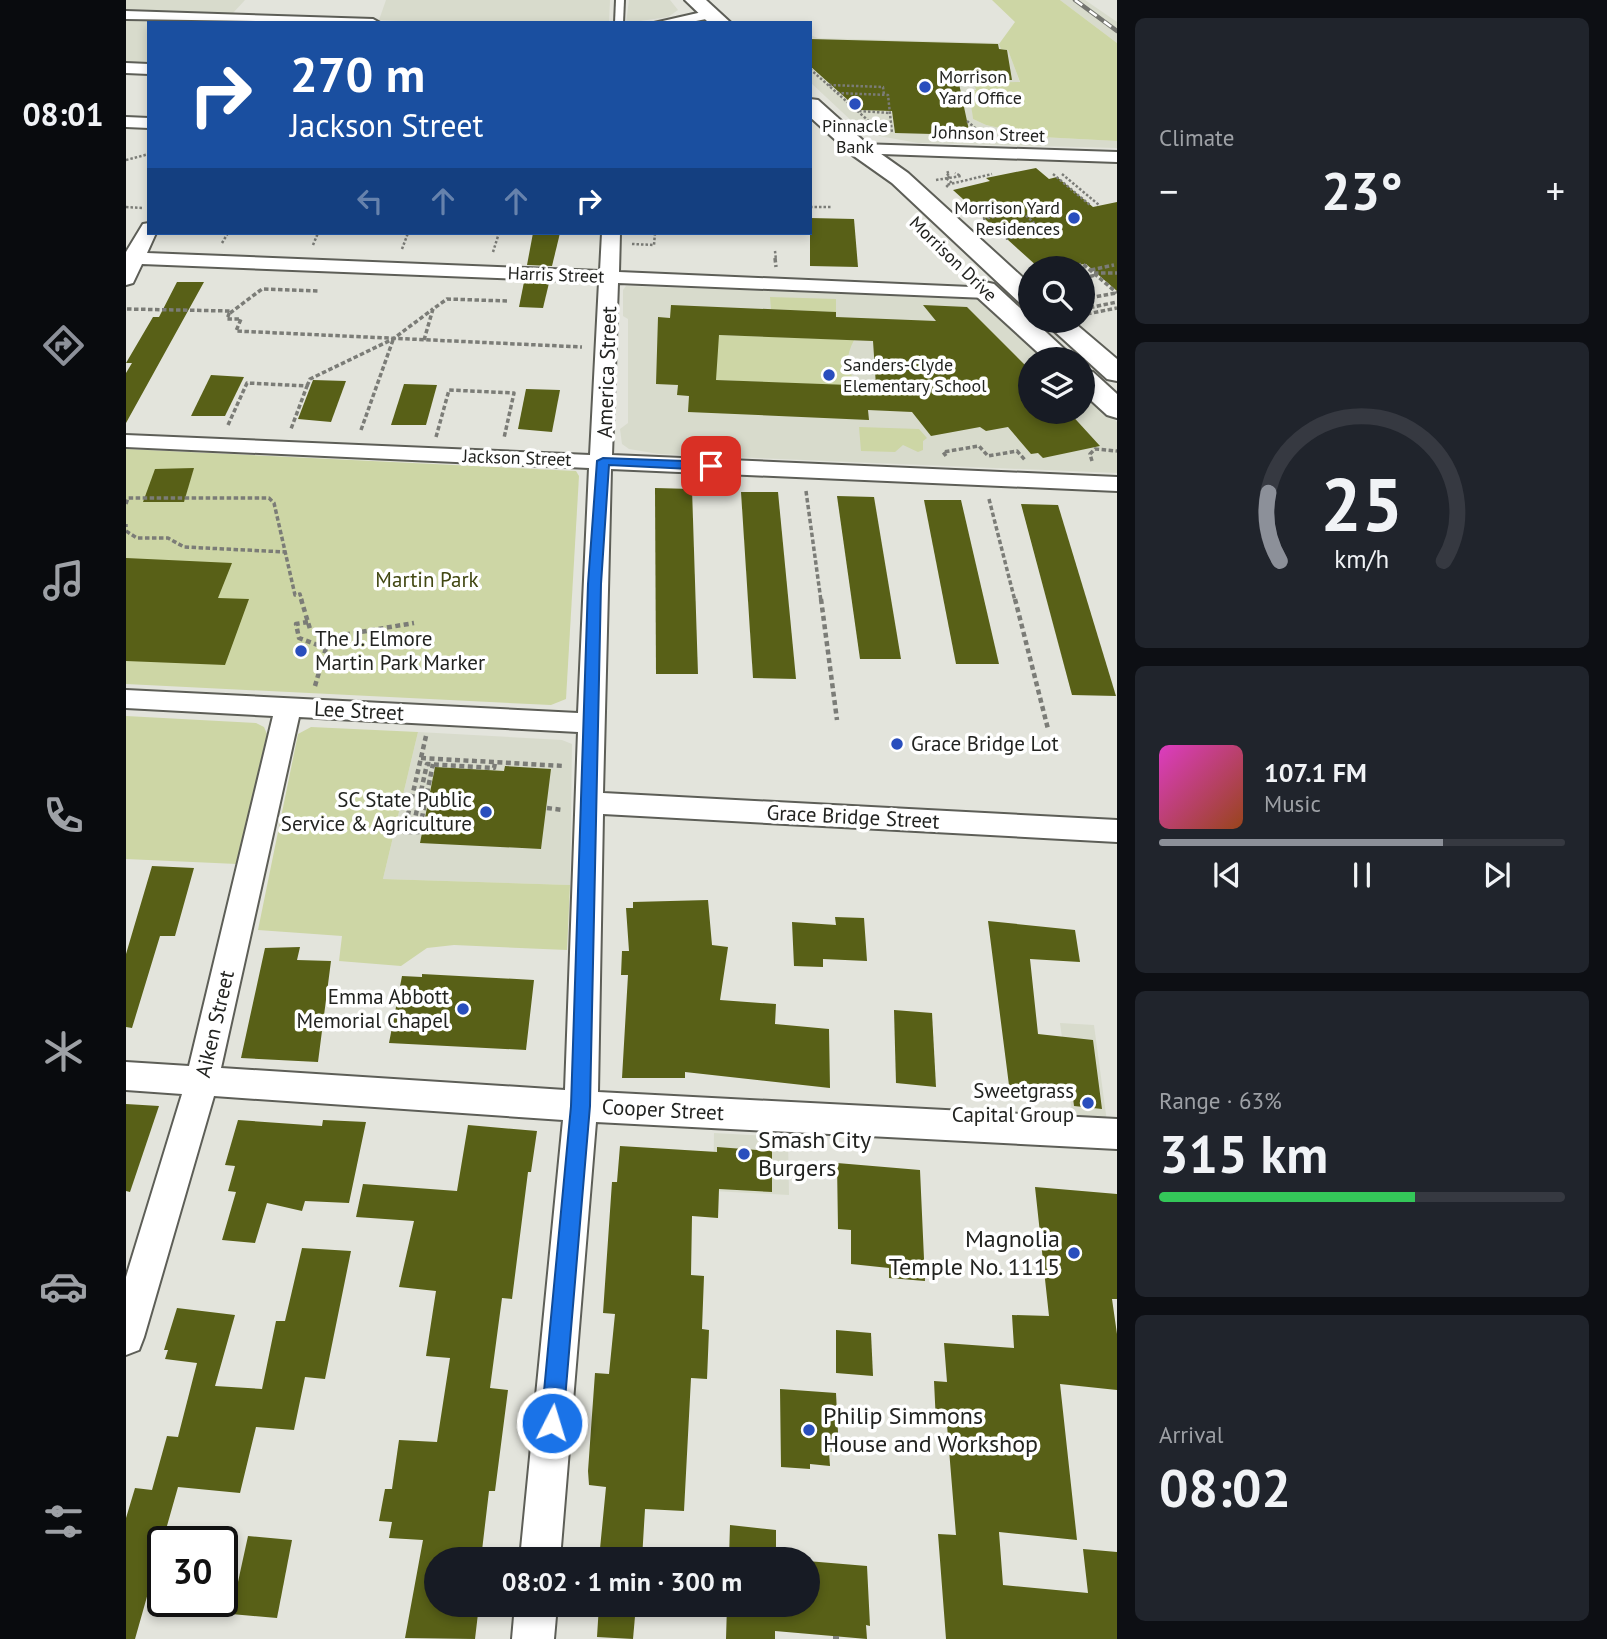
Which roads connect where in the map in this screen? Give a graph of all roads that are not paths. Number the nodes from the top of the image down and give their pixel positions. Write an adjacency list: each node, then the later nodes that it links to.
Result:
1 (250, 0): 6 (street)
2 (620, 0): 7 (lane)
3 (695, 0): 5 (main road)
4 (126, 15): 6 (street)
5 (716, 18): 8 (street)
6 (241, 21)
7 (619, 21)
8 (683, 21)
9 (126, 68): 10 (street)
10 (147, 69)
11 (812, 107): 14 (main road, Morrison Drive)
12 (126, 122): 13 (street)
13 (147, 123)
14 (859, 149): 15 (street, Johnson Street); 21 (main road, Morrison Drive); 22 (main road, Morrison Drive)
15 (1117, 157)
16 (147, 231): 18 (street)
17 (621, 238): 19 (street, America Street)
18 (131, 259): 19 (street, Harris Street); 20 (street)
19 (610, 277): 22 (street, Harris Street); 29 (street, America Street)
20 (126, 279)
21 (1018, 287)
22 (987, 292): 24 (main road, Morrison Drive)
23 (1070, 333): 25 (main road)
24 (1048, 347)
25 (1117, 373)
26 (1095, 389): 27 (main road)
27 (1117, 409)
28 (126, 441): 29 (street, Jackson Street)
29 (603, 461): 30 (street, Jackson Street); 33 (street, America Street)
30 (1117, 484)
31 (126, 699): 32 (street, Lee Street)
32 (288, 707): 33 (street, Lee Street); 37 (street, Aiken Street)
33 (592, 723): 34 (street, America Street)
34 (578, 806): 35 (street, Grace Bridge Street); 38 (street, America Street)
35 (1117, 831)
36 (126, 1076): 37 (street, Cooper Street)
37 (202, 1081): 38 (street, Cooper Street); 40 (street, Aiken Street)
38 (581, 1106): 39 (street, Cooper Street); 42 (street, America Street)
39 (1117, 1134)
40 (135, 1279): 41 (street, Aiken Street)
41 (126, 1337)
42 (541, 1547)
43 (535, 1617): 44 (street)
44 (533, 1639)

